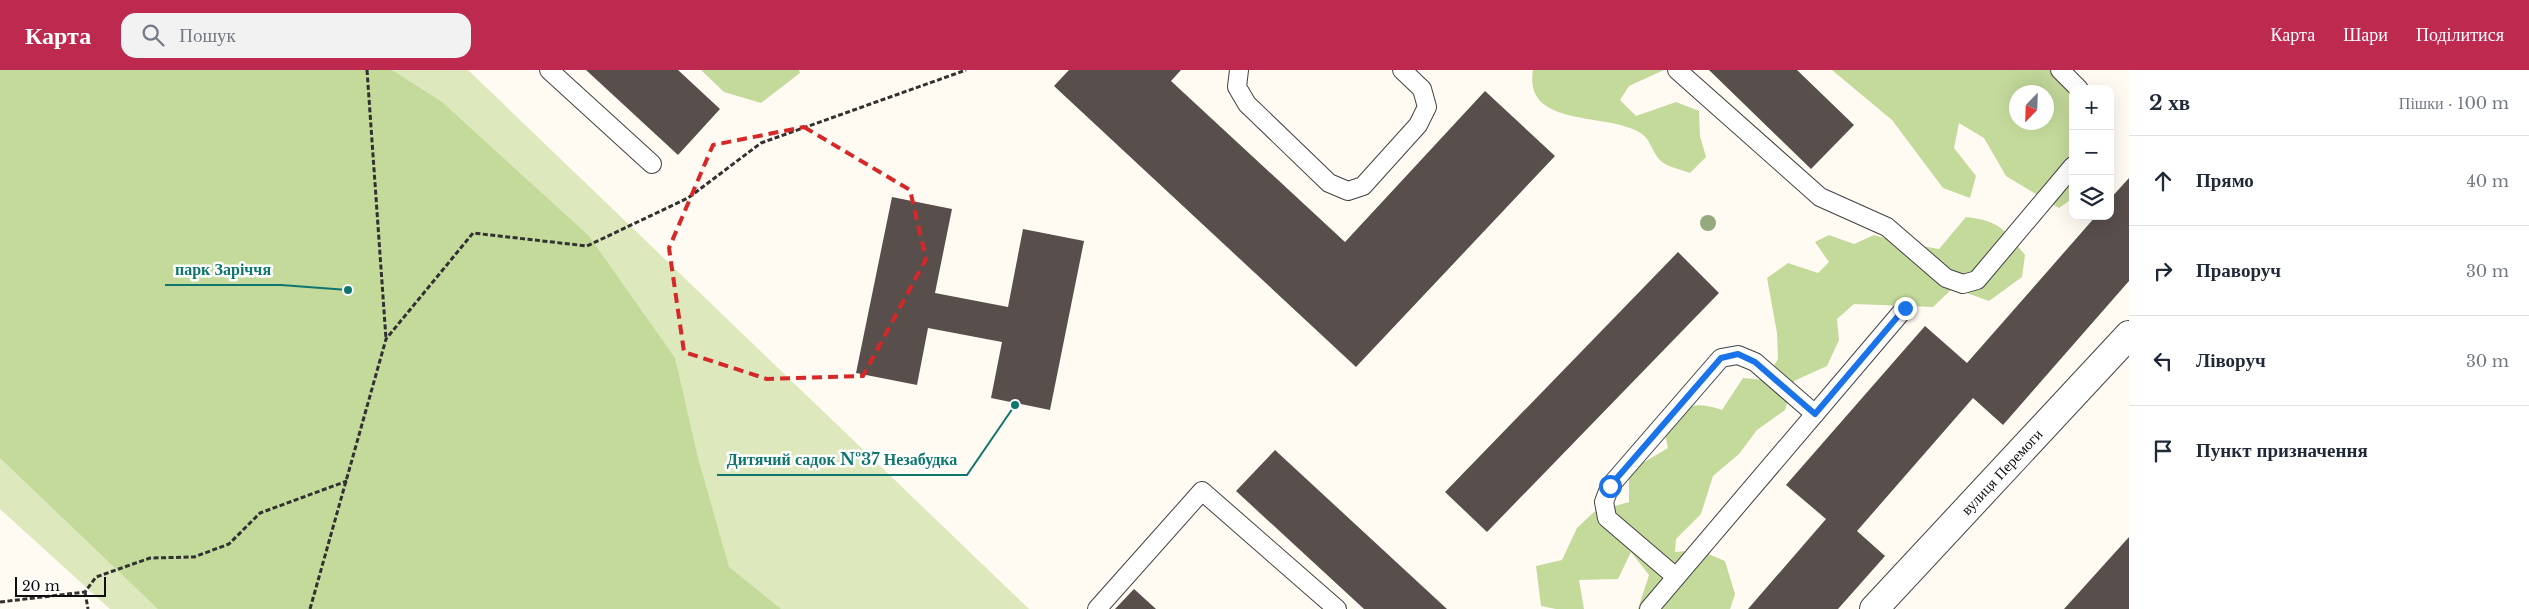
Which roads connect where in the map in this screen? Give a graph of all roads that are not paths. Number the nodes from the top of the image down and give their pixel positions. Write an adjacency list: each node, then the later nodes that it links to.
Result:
1 (549, 70): 7 (lane)
2 (1239, 70): 3 (lane)
3 (1402, 70)
4 (1677, 70): 8 (lane)
5 (2060, 70): 6 (lane)
6 (2075, 85)
7 (652, 164)
8 (2069, 171)
9 (1905, 308): 11 (lane)
10 (2129, 335): 16 (street, вулиця Перемоги)
11 (1815, 414): 12 (lane); 12 (lane)
12 (1676, 577): 15 (lane)
13 (1098, 609): 14 (lane)
14 (1337, 609)
15 (1649, 609)
16 (1874, 609)

